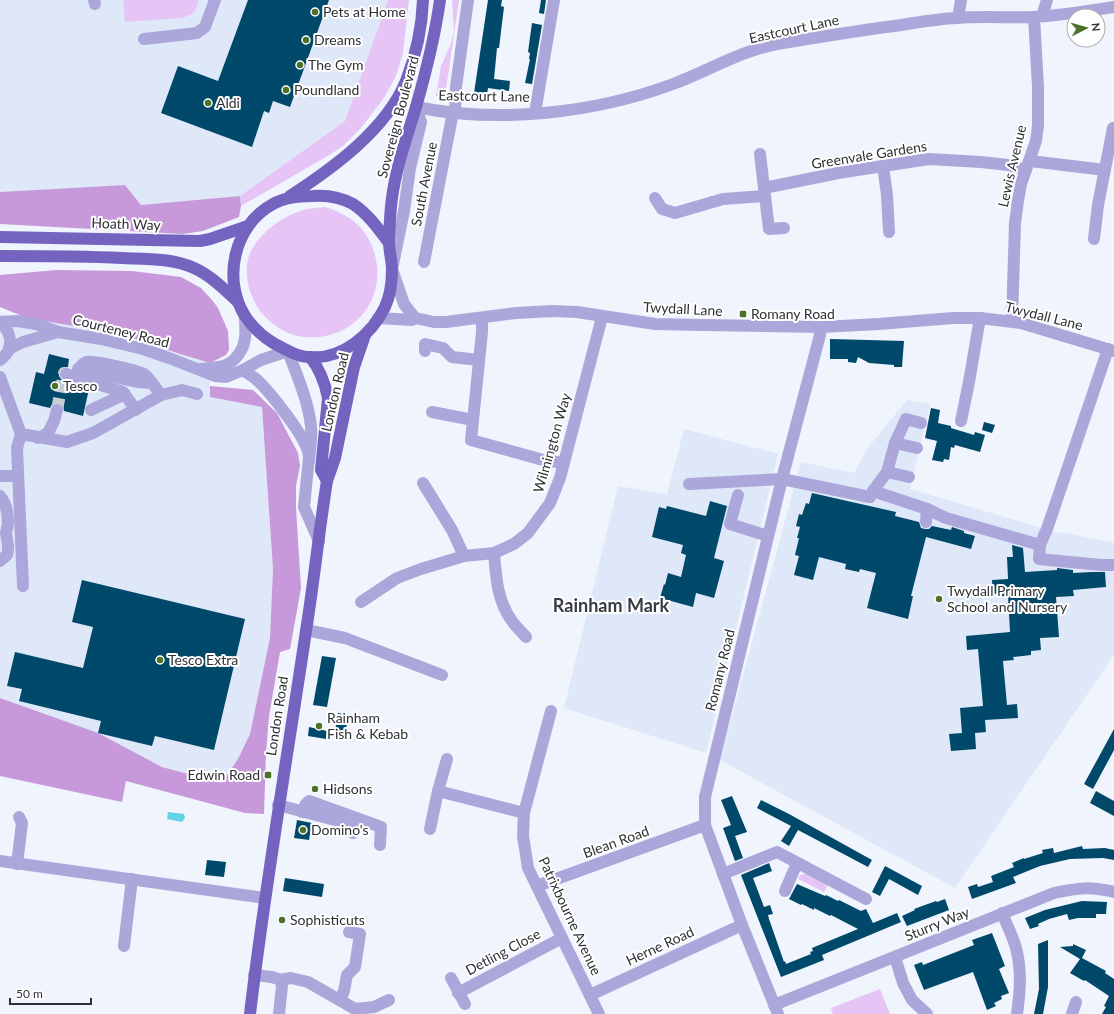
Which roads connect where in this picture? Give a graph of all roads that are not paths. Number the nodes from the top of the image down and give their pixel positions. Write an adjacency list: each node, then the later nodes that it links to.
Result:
1 (215, 0): 11 (street)
2 (423, 0): 21 (main road, Sovereign Boulevard)
3 (440, 0): 12 (main road, Sovereign Boulevard)
4 (468, 0): 13 (street, South Avenue)
5 (554, 0): 14 (street)
6 (960, 0): 10 (street)
7 (1047, 0): 9 (street, Lewis Avenue)
8 (1114, 7): 9 (street, Eastcourt Lane)
9 (1038, 17): 10 (street, Eastcourt Lane); 17 (street, Lewis Avenue)
10 (958, 18): 14 (street, Eastcourt Lane)
11 (144, 39)
12 (416, 107): 13 (street, Eastcourt Lane); 28 (main road, Sovereign Boulevard); 31 (street)
13 (454, 112): 14 (street, Eastcourt Lane); 30 (street, South Avenue)
14 (535, 113)
15 (1113, 128): 19 (street)
16 (760, 154): 20 (street)
17 (1028, 165): 18 (street, Greenvale Gardens); 19 (street, Greenvale Gardens); 39 (street, Lewis Avenue)
18 (883, 166): 20 (street, Greenvale Gardens); 25 (street)
19 (1105, 170): 27 (street)
20 (765, 192): 22 (street, Greenvale Gardens); 24 (street)
21 (289, 197): 23 (main road, Sovereign Boulevard); 28 (main road)
22 (655, 198)
23 (248, 226): 26 (main road, Hoath Way); 32 (main road)
24 (784, 228)
25 (889, 232)
26 (0, 237)
27 (1094, 239)
28 (389, 242): 31 (main road, Sovereign Boulevard)
29 (0, 256): 32 (main road)
30 (424, 262)
31 (392, 269): 35 (main road, Sovereign Boulevard); 36 (street)
32 (238, 301): 33 (main road)
33 (245, 316): 46 (main road); 51 (street, Courteney Road)
34 (602, 317): 37 (street, Twydall Lane); 41 (street, Twydall Lane); 69 (street, Wilmington Way)
35 (378, 318): 36 (street, Twydall Lane); 43 (main road, Sovereign Boulevard)
36 (415, 318): 37 (street, Twydall Lane)
37 (482, 318): 50 (street)
38 (980, 318): 39 (street, Twydall Lane); 41 (street, Twydall Lane); 62 (street)
39 (1012, 321): 45 (street, Twydall Lane)
40 (0, 322): 42 (street, Courteney Road); 44 (street)
41 (821, 327): 74 (street, Romany Road)
42 (58, 332): 44 (street, Courteney Road); 51 (street, Courteney Road)
43 (366, 332): 48 (main road); 75 (main road, London Road)
44 (9, 349): 49 (street)
45 (1111, 350): 85 (street)
46 (288, 351): 48 (main road); 52 (street, Courteney Road); 68 (street)
47 (425, 351): 50 (street)
48 (310, 358): 75 (main road, London Road)
49 (0, 360)
50 (479, 360): 61 (street)
51 (200, 370): 52 (street, Courteney Road)
52 (243, 370): 68 (street, London Road)
53 (0, 377): 64 (street)
54 (125, 394): 56 (street); 58 (street); 59 (street)
55 (197, 394): 56 (street)
56 (161, 395): 59 (street)
57 (57, 410): 65 (street)
58 (91, 410)
59 (136, 410): 65 (street)
60 (432, 412): 61 (street)
61 (473, 420): 69 (street)
62 (961, 421)
63 (921, 422): 66 (street)
64 (21, 434): 65 (street); 72 (street)
65 (38, 438)
66 (895, 443): 67 (street); 70 (street)
67 (917, 448)
68 (309, 461): 84 (street, London Road)
69 (564, 463): 86 (street, Wilmington Way)
70 (886, 472): 73 (street); 78 (street)
71 (0, 476): 72 (street)
72 (18, 476): 90 (street)
73 (909, 476)
74 (782, 479): 77 (street); 78 (street); 83 (street, Romany Road)
75 (326, 481): 84 (main road, London Road)
76 (423, 483): 87 (street)
77 (689, 484)
78 (873, 491): 81 (street)
79 (738, 495): 83 (street)
80 (0, 496): 88 (street)
81 (927, 509): 82 (street); 85 (street)
82 (926, 522)
83 (768, 536): 102 (street, Romany Road)
84 (319, 541): 92 (main road, London Road)
85 (1040, 545): 89 (street)
86 (494, 553): 87 (street, Wilmington Way); 93 (street)
87 (464, 556): 91 (street, Wilmington Way)
88 (0, 561)
89 (1114, 565)
90 (23, 586)
91 (361, 602)
92 (306, 630): 94 (street); 98 (main road, London Road)
93 (526, 637)
94 (442, 675)
95 (551, 711): 100 (street, Patrixbourne Avenue)
96 (447, 759): 97 (street)
97 (438, 791): 100 (street); 103 (street)
98 (278, 805): 99 (street); 114 (main road, London Road)
99 (302, 812): 104 (street); 105 (street)
100 (524, 813): 111 (street, Patrixbourne Avenue)
101 (19, 817): 108 (street)
102 (705, 825): 109 (street, Romany Road); 111 (street, Blean Road)
103 (430, 829)
104 (353, 833)
105 (380, 845)
106 (0, 861): 108 (street)
107 (797, 863): 109 (street); 112 (street); 115 (street)
108 (17, 864): 110 (street)
109 (723, 874): 117 (street, Romany Road)
110 (132, 879): 114 (street); 120 (street)
111 (537, 886): 119 (street, Patrixbourne Avenue)
112 (785, 891)
113 (1114, 892): 116 (street, Sturry Way)
114 (266, 898): 122 (main road, London Road)
115 (866, 899)
116 (1002, 913): 121 (street, Sturry Way); 136 (street)
117 (742, 925): 126 (street, Herne Road); 131 (street, Romany Road)
118 (349, 932): 127 (street)
119 (562, 938): 125 (street, Detling Close); 126 (street, Patrixbourne Avenue)
120 (124, 946)
121 (895, 957): 131 (street, Sturry Way); 135 (street)
122 (254, 975): 124 (street); 132 (main road, London Road)
123 (451, 978): 125 (street, Detling Close)
124 (280, 980): 127 (street); 133 (street)
125 (458, 993): 130 (street, Detling Close)
126 (590, 995): 134 (street, Patrixbourne Avenue)
127 (340, 1000): 128 (street)
128 (389, 1000)
129 (1076, 1002): 137 (street)
130 (465, 1004)
131 (776, 1010)
132 (250, 1014)
133 (279, 1014)
134 (599, 1014)
135 (927, 1014)
136 (1018, 1014)
137 (1072, 1014)

